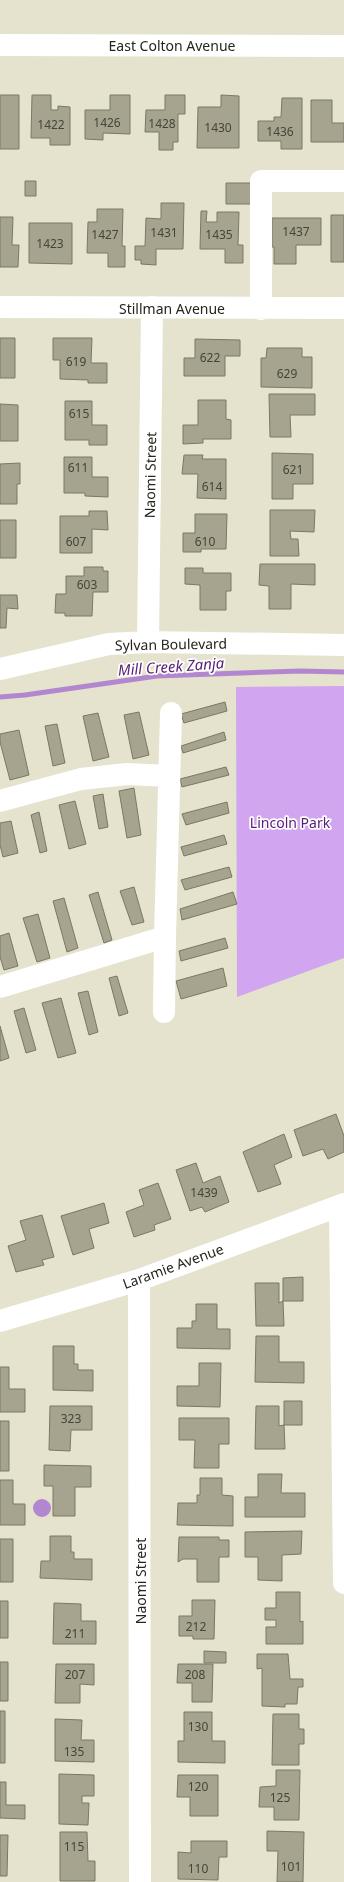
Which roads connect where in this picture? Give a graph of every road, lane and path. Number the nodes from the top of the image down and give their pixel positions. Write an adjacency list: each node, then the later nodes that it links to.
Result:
1 (0, 45): 2 (street, East Colton Avenue)
2 (344, 46)
3 (344, 181): 6 (street)
4 (0, 307): 5 (street, Stillman Avenue)
5 (152, 307): 6 (street, Stillman Avenue); 8 (street, Naomi Street)
6 (261, 308): 7 (street, Stillman Avenue)
7 (344, 308)
8 (148, 642): 9 (street, Sylvan Boulevard); 10 (street, Sylvan Boulevard)
9 (344, 645)
10 (0, 669)
11 (171, 713): 12 (street)
12 (169, 776): 13 (street); 14 (street)
13 (0, 801)
14 (165, 937): 15 (street); 16 (street)
15 (0, 987)
16 (164, 1012)
17 (342, 1205): 18 (street, Laramie Avenue); 20 (street)
18 (139, 1280): 19 (street, Laramie Avenue); 21 (street, Naomi Street)
19 (0, 1321)
20 (344, 1583)
21 (140, 1882)

